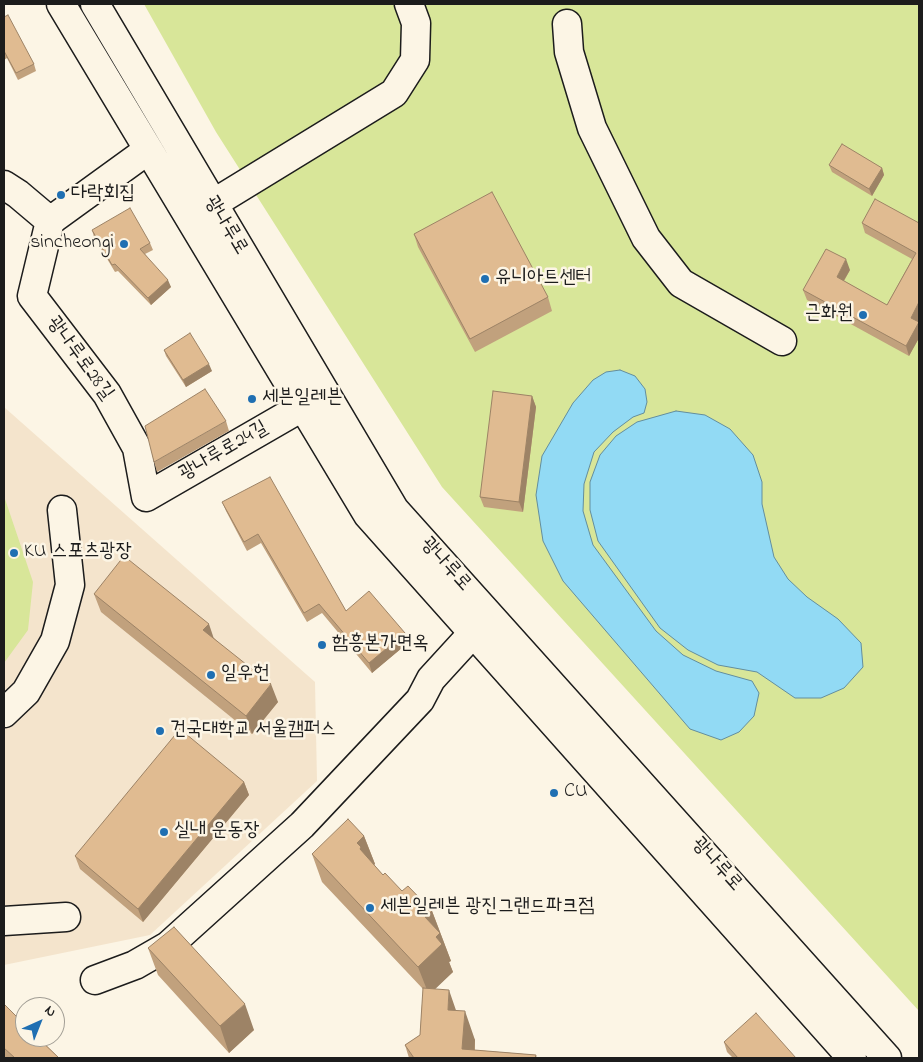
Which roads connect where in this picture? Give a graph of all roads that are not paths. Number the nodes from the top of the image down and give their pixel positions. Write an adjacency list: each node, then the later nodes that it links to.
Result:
1 (61, 4): 5 (main road, 광나루로)
2 (95, 4): 7 (main road, 광나루로)
3 (409, 4): 7 (main road)
4 (567, 24): 9 (main road)
5 (148, 150): 7 (main road, 광나루로); 8 (main road)
6 (4, 186): 8 (main road)
7 (201, 211): 10 (main road, 광나루로); 13 (main road, 광나루로)
8 (50, 221): 11 (main road, 광나루로28길)
9 (782, 341)
10 (302, 407): 11 (main road, 광나루로24길); 13 (main road, 광나루로)
11 (146, 497)
12 (62, 510): 14 (main road)
13 (482, 623): 17 (main road); 18 (main road, 광나루로); 19 (main road, 광나루로)
14 (4, 713)
15 (66, 917): 16 (main road)
16 (4, 920)
17 (95, 980)
18 (852, 1058)
19 (887, 1058)

